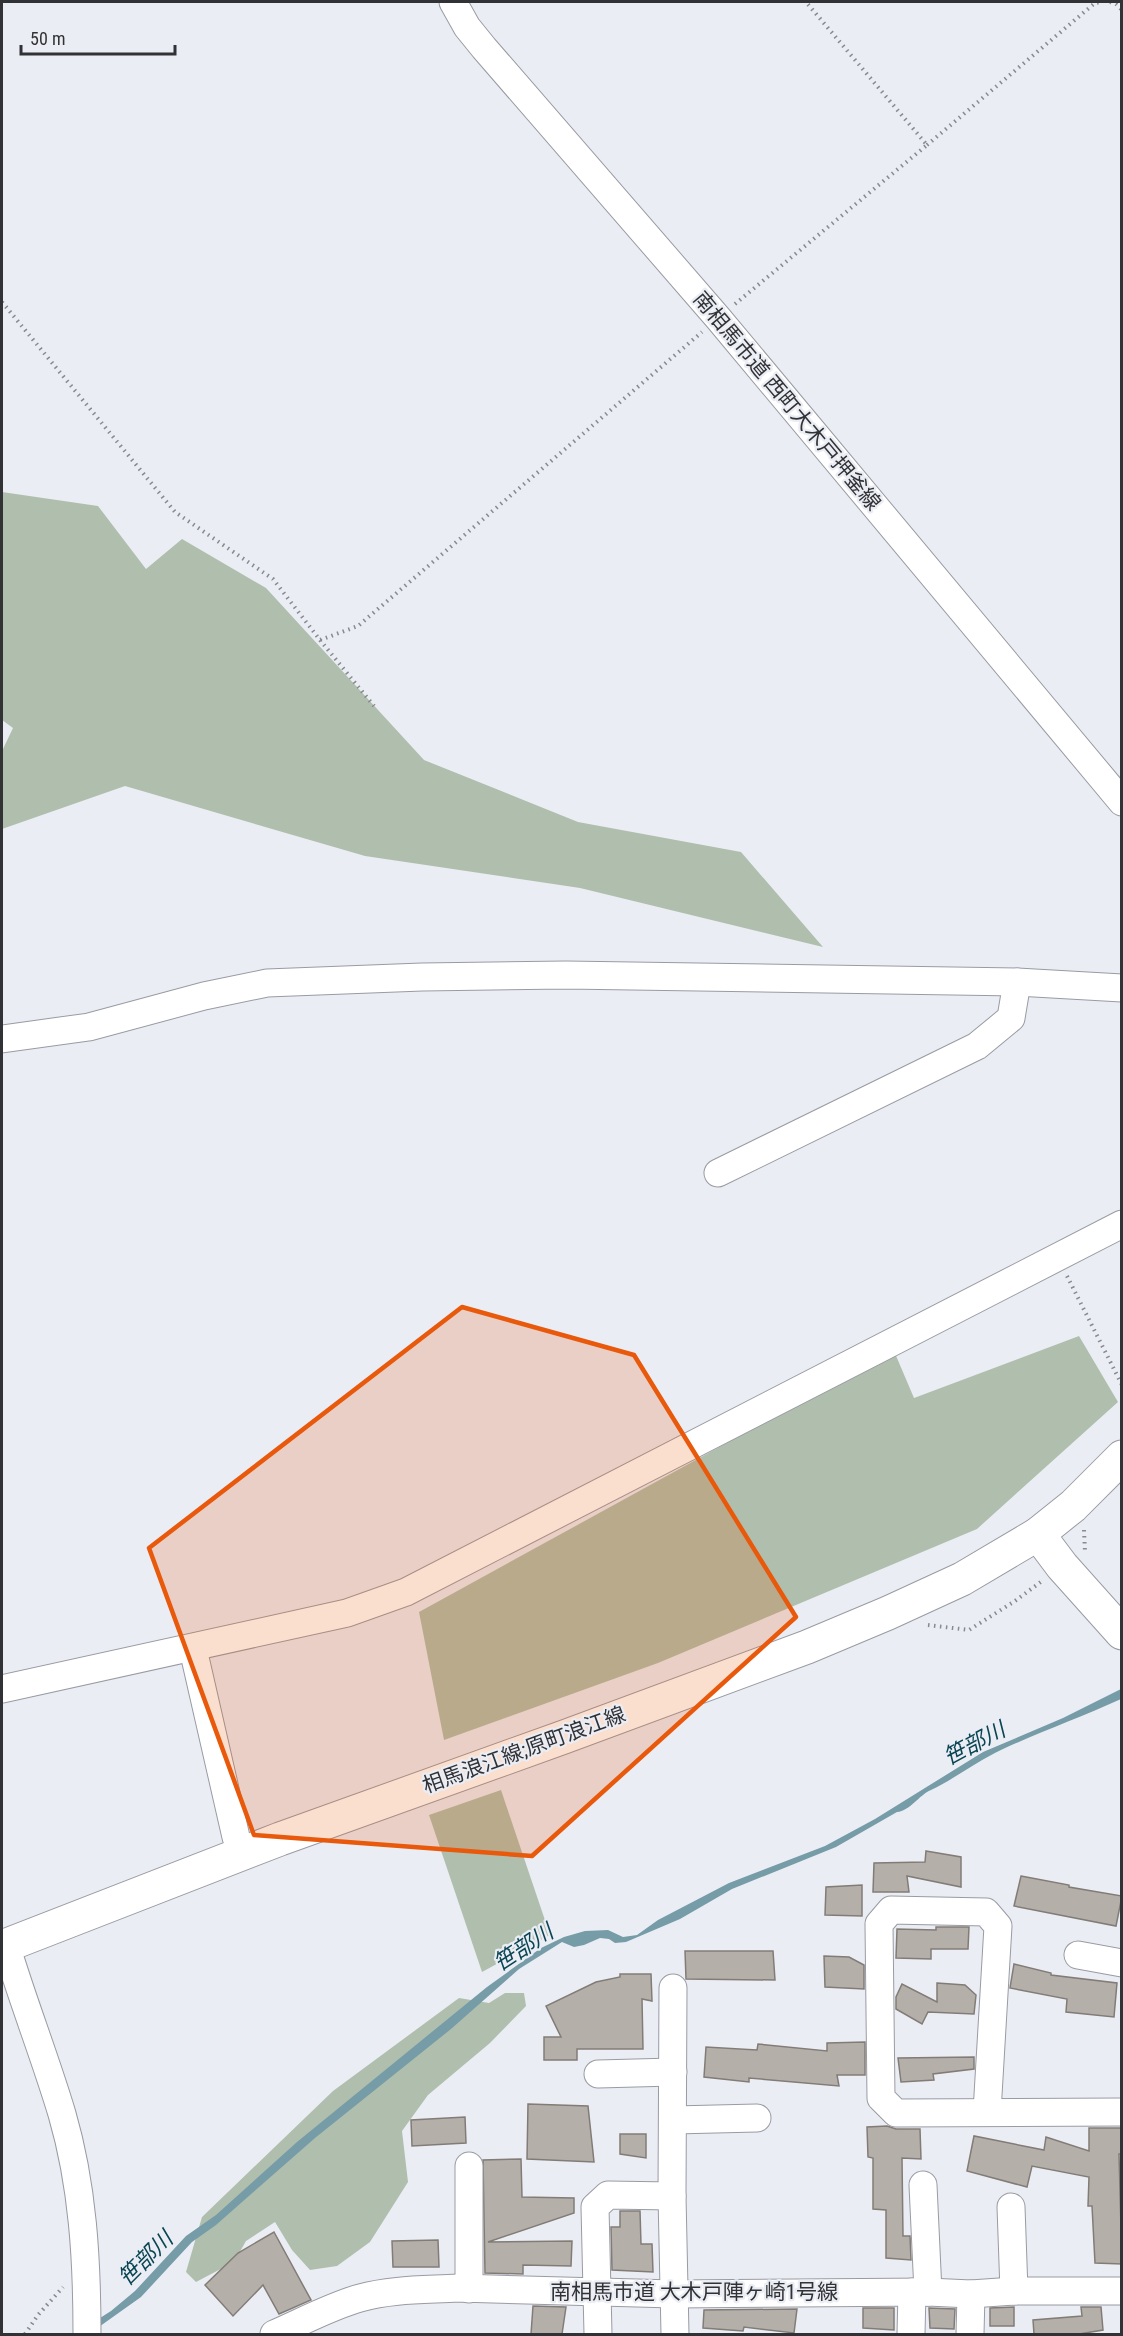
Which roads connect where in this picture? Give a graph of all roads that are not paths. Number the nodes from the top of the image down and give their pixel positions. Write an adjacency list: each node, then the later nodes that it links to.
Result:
1 (453, 2): 2 (street, 南相馬市道 西町大木戸押釜線)
2 (1122, 802)
3 (1017, 982): 4 (street); 5 (street); 6 (street)
4 (1122, 988)
5 (2, 1039)
6 (718, 1173)
7 (1122, 1224): 11 (street)
8 (1122, 1457): 9 (main road, 相馬浪江線;原町浪江線)
9 (1038, 1534): 10 (main road); 13 (main road, 相馬浪江線;原町浪江線)
10 (1122, 1633)
11 (193, 1649): 12 (street); 13 (street)
12 (2, 1689)
13 (242, 1854): 14 (main road, 相馬浪江線;原町浪江線)
14 (4, 1946): 35 (street)
15 (1078, 1955): 16 (street)
16 (1122, 1963)
17 (674, 1988): 18 (street)
18 (673, 2072): 19 (street); 23 (street)
19 (598, 2074)
20 (987, 2112): 20 (street); 21 (street)
21 (1122, 2112)
22 (757, 2118): 23 (street)
23 (674, 2120): 26 (street)
24 (469, 2166): 28 (street)
25 (923, 2185): 32 (street)
26 (672, 2196): 31 (street); 33 (street)
27 (1011, 2207): 29 (street)
28 (469, 2289): 31 (street, 南相馬市道 大木戸陣ヶ崎1号線); 36 (street, 南相馬市道 大木戸陣ヶ崎1号線)
29 (1014, 2291): 30 (street, 南相馬市道 大木戸陣ヶ崎1号線); 34 (street, 南相馬市道 大木戸陣ヶ崎1号線)
30 (1122, 2291)
31 (598, 2292): 33 (street, 南相馬市道 大木戸陣ヶ崎1号線); 37 (street)
32 (920, 2292): 33 (street, 南相馬市道 大木戸陣ヶ崎1号線); 34 (street, 南相馬市道 大木戸陣ヶ崎1号線); 39 (street)
33 (674, 2294): 38 (street)
34 (971, 2294): 40 (street)
35 (87, 2334)
36 (274, 2334)
37 (598, 2334)
38 (675, 2334)
39 (911, 2334)
40 (970, 2334)

